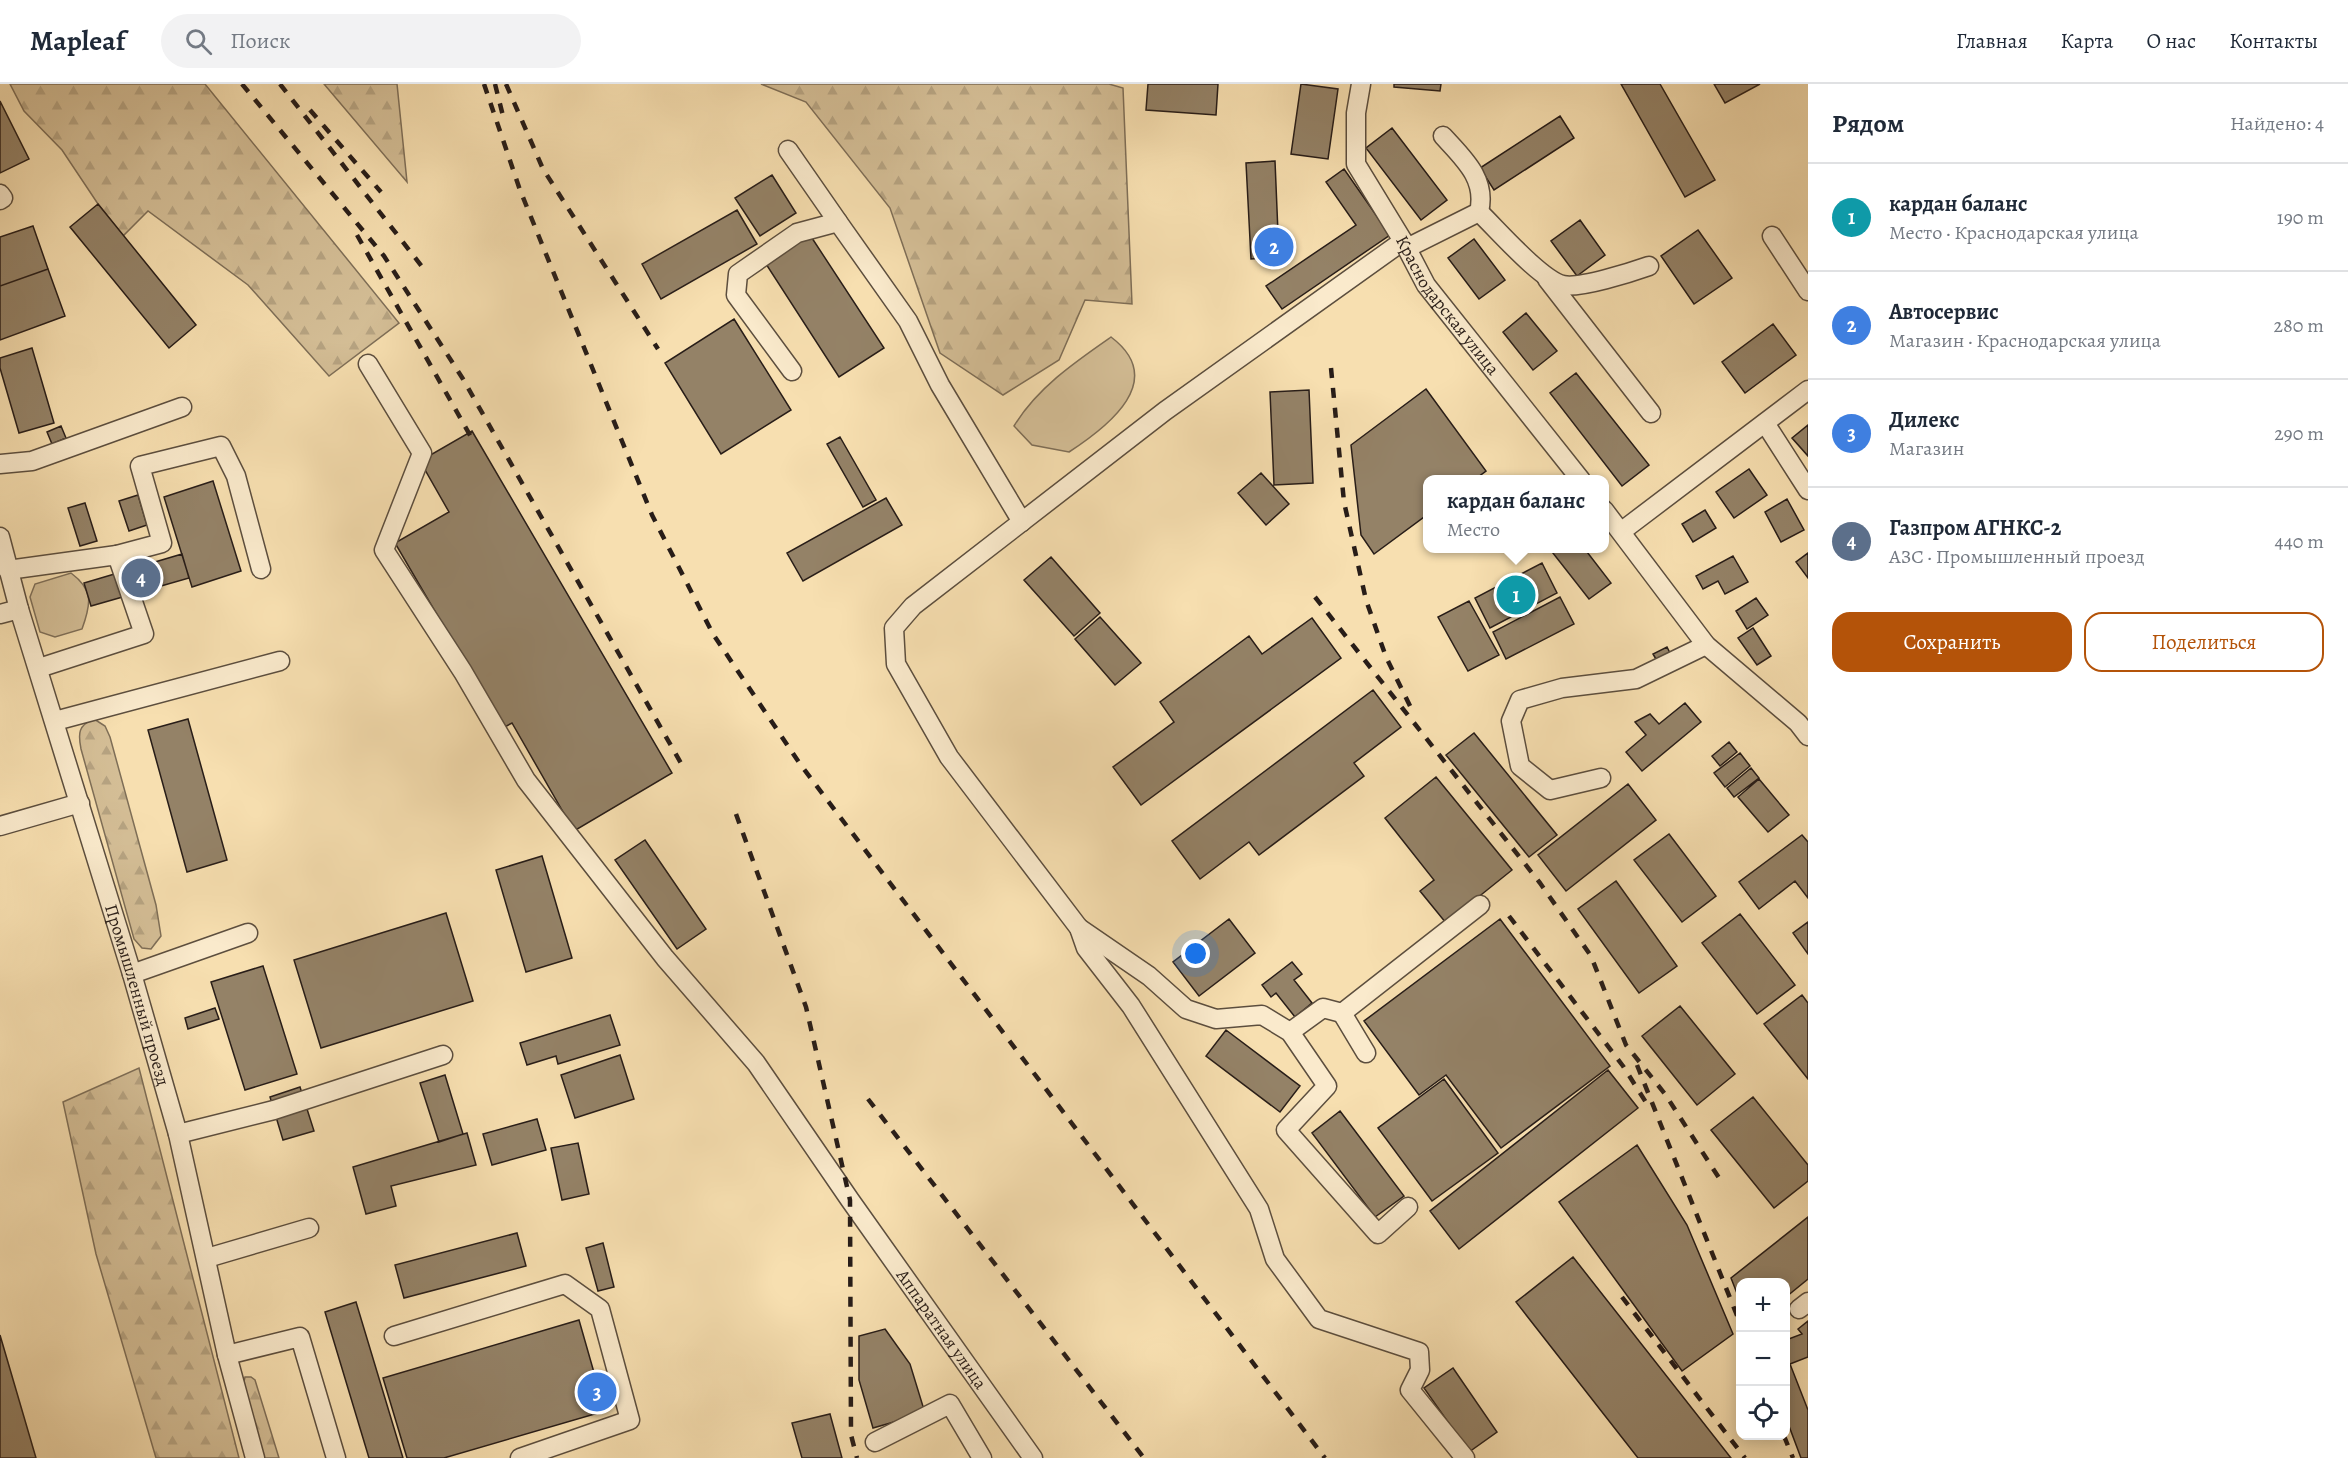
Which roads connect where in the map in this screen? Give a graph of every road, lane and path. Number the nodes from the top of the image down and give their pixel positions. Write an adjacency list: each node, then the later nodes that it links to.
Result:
1 (1361, 84): 9 (street, Краснодарская улица)
2 (1443, 136): 6 (street)
3 (788, 150): 7 (street)
4 (0, 194): 5 (street)
5 (0, 200)
6 (1479, 212): 9 (street); 11 (street)
7 (838, 222): 14 (street); 23 (street)
8 (1772, 236): 12 (street)
9 (1405, 244): 20 (street, Краснодарская улица); 23 (street)
10 (1649, 266): 11 (street)
11 (1544, 275): 17 (street)
12 (1808, 291)
13 (368, 364): 58 (street, Аппаратная улица)
14 (792, 371)
15 (1808, 390): 18 (street)
16 (182, 407): 19 (street)
17 (1651, 413)
18 (1765, 423): 21 (street); 24 (street)
19 (0, 464)
20 (1577, 475)
21 (1808, 490)
22 (1609, 515): 24 (street)
23 (1022, 522): 40 (street)
24 (1622, 531): 31 (street)
25 (0, 537): 28 (street, Промышленный проезд)
26 (117, 555): 27 (street); 28 (street); 33 (street)
27 (261, 569)
28 (8, 570): 29 (street, Промышленный проезд)
29 (19, 609): 30 (street); 33 (street, Промышленный проезд)
30 (0, 614)
31 (1706, 645): 35 (street); 36 (street)
32 (280, 661): 34 (street)
33 (39, 668): 34 (street, Промышленный проезд)
34 (55, 721): 37 (street, Промышленный проезд)
35 (1808, 736)
36 (1601, 778)
37 (80, 803): 38 (street); 42 (street, Промышленный проезд)
38 (0, 825)
39 (1480, 905): 43 (street)
40 (1079, 928): 44 (street); 59 (street)
41 (248, 933): 42 (street)
42 (132, 974): 47 (street, Промышленный проезд)
43 (1342, 1013): 44 (street); 45 (street)
44 (1290, 1032): 48 (street)
45 (1366, 1053)
46 (443, 1055): 47 (street)
47 (178, 1134): 50 (street, Промышленный проезд)
48 (1408, 1207)
49 (309, 1228): 50 (street)
50 (207, 1257): 52 (street, Промышленный проезд)
51 (394, 1336): 56 (street)
52 (227, 1355): 54 (street, Промышленный проезд); 55 (street)
53 (875, 1442): 57 (street)
54 (255, 1458)
55 (336, 1458)
56 (520, 1458)
57 (982, 1458)
58 (1033, 1458)
59 (1465, 1458)

